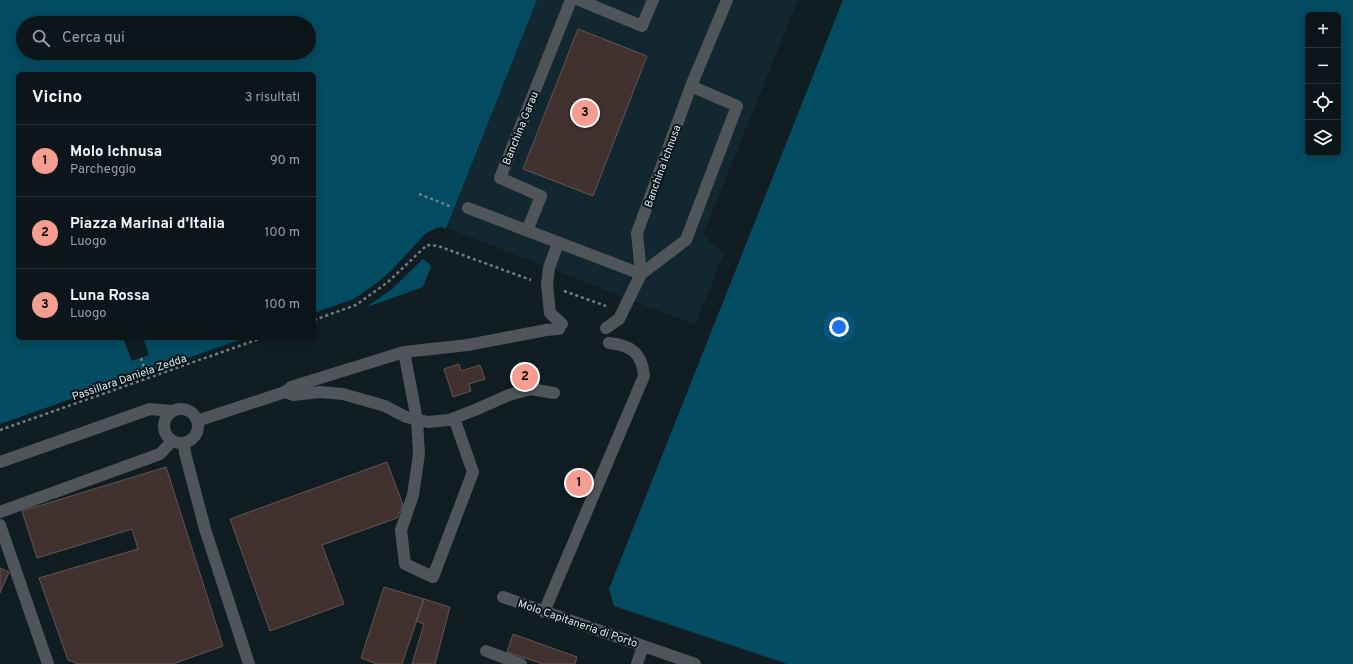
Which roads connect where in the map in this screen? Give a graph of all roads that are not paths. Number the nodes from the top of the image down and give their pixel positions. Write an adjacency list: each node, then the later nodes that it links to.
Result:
1 (571, 0): 7 (lane, Banchina Garau)
2 (578, 0): 3 (lane)
3 (653, 0)
4 (727, 0): 5 (lane, Banchina Ichnusa)
5 (691, 86): 9 (lane, Banchina Ichnusa); 9 (lane)
6 (468, 208): 7 (lane)
7 (527, 231): 8 (lane)
8 (558, 243): 9 (lane); 12 (lane)
9 (641, 274): 10 (lane)
10 (606, 328)
11 (609, 343): 24 (lane)
12 (404, 352): 13 (lane); 17 (lane)
13 (285, 392): 17 (lane); 18 (lane)
14 (554, 393): 16 (lane)
15 (171, 412): 18 (lane); 19 (lane); 20 (lane)
16 (454, 418): 17 (lane); 17 (lane)
17 (417, 420)
18 (198, 421): 19 (lane)
19 (178, 442): 21 (lane); 27 (lane)
20 (0, 462)
21 (0, 512)
22 (0, 525): 28 (lane)
23 (509, 599): 24 (lane, Molo Capitaneria di Porto)
24 (544, 612): 25 (lane, Molo Capitaneria di Porto)
25 (643, 646): 30 (lane, Molo Capitaneria di Porto); 31 (lane, Molo Capitaneria di Porto)
26 (486, 651): 29 (lane)
27 (245, 663)
28 (48, 664)
29 (521, 664)
30 (637, 664)
31 (695, 664)

